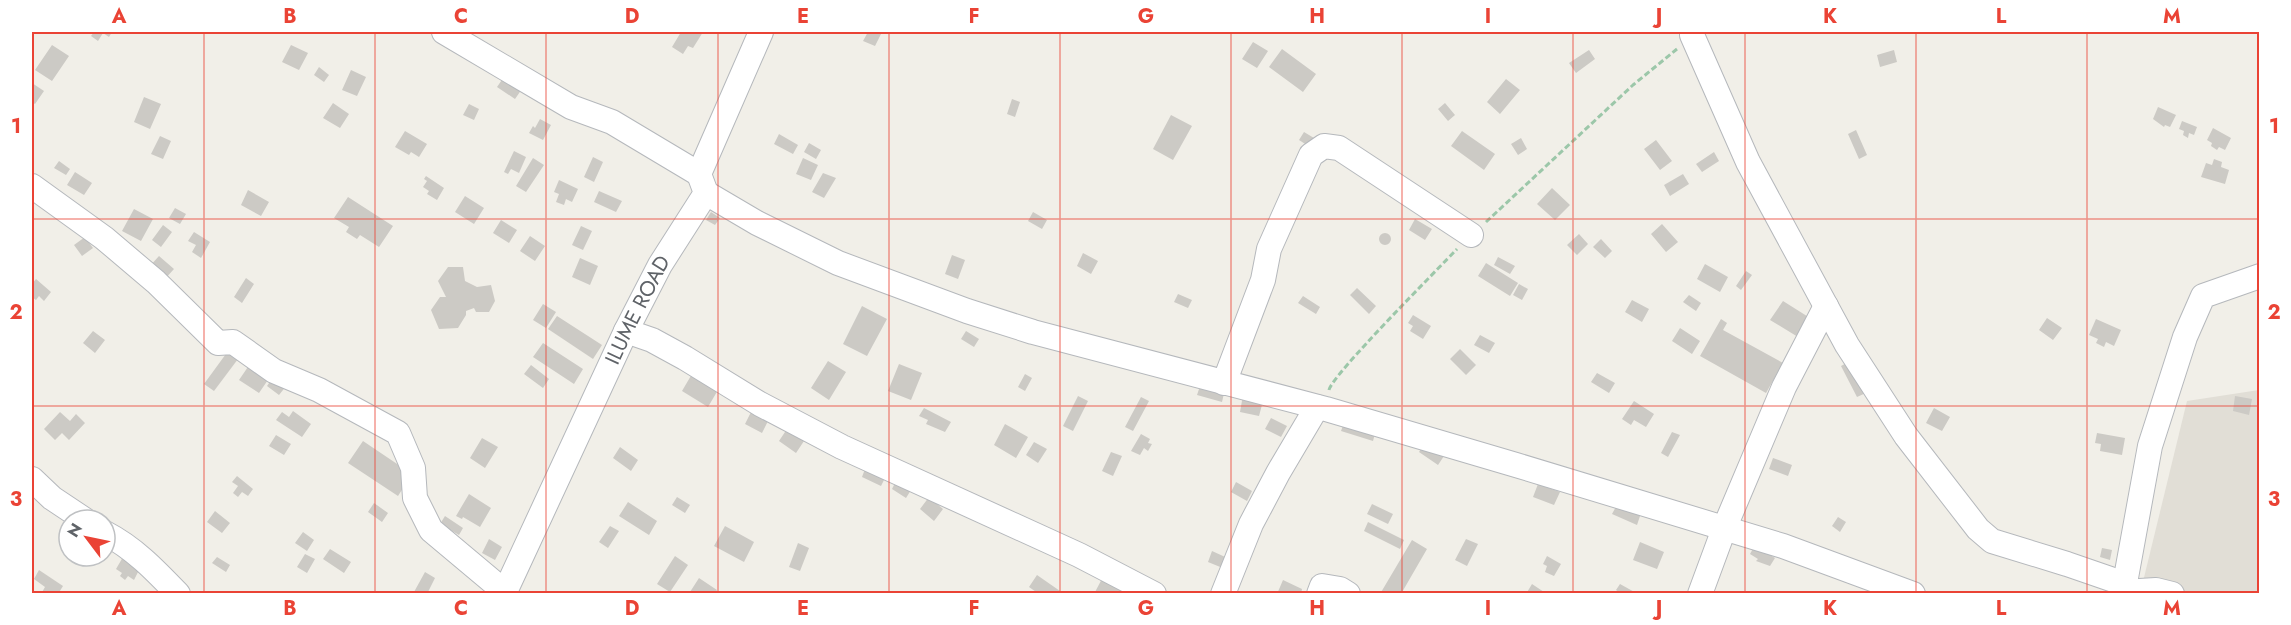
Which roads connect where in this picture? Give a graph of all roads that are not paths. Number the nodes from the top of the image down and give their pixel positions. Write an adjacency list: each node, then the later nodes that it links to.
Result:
1 (444, 32): 4 (street)
2 (761, 32): 4 (street, ILUME ROAD)
3 (1692, 35): 8 (street)
4 (703, 183): 9 (street, ILUME ROAD); 10 (street)
5 (32, 186): 17 (street)
6 (1471, 236): 10 (street)
7 (2259, 276): 16 (street)
8 (1826, 306): 14 (street); 16 (street)
9 (626, 331): 17 (street, ILUME ROAD); 19 (street)
10 (1224, 383): 11 (street)
11 (1322, 408): 14 (street); 20 (street)
12 (32, 478): 13 (street)
13 (67, 508)
14 (1724, 529): 23 (street); 24 (street)
15 (117, 539): 18 (street)
16 (2124, 590): 25 (street)
17 (505, 593)
18 (178, 594)
19 (1154, 594)
20 (1223, 594)
21 (1319, 594): 22 (street)
22 (1348, 594)
23 (1700, 594)
24 (1914, 594)
25 (2172, 594)

